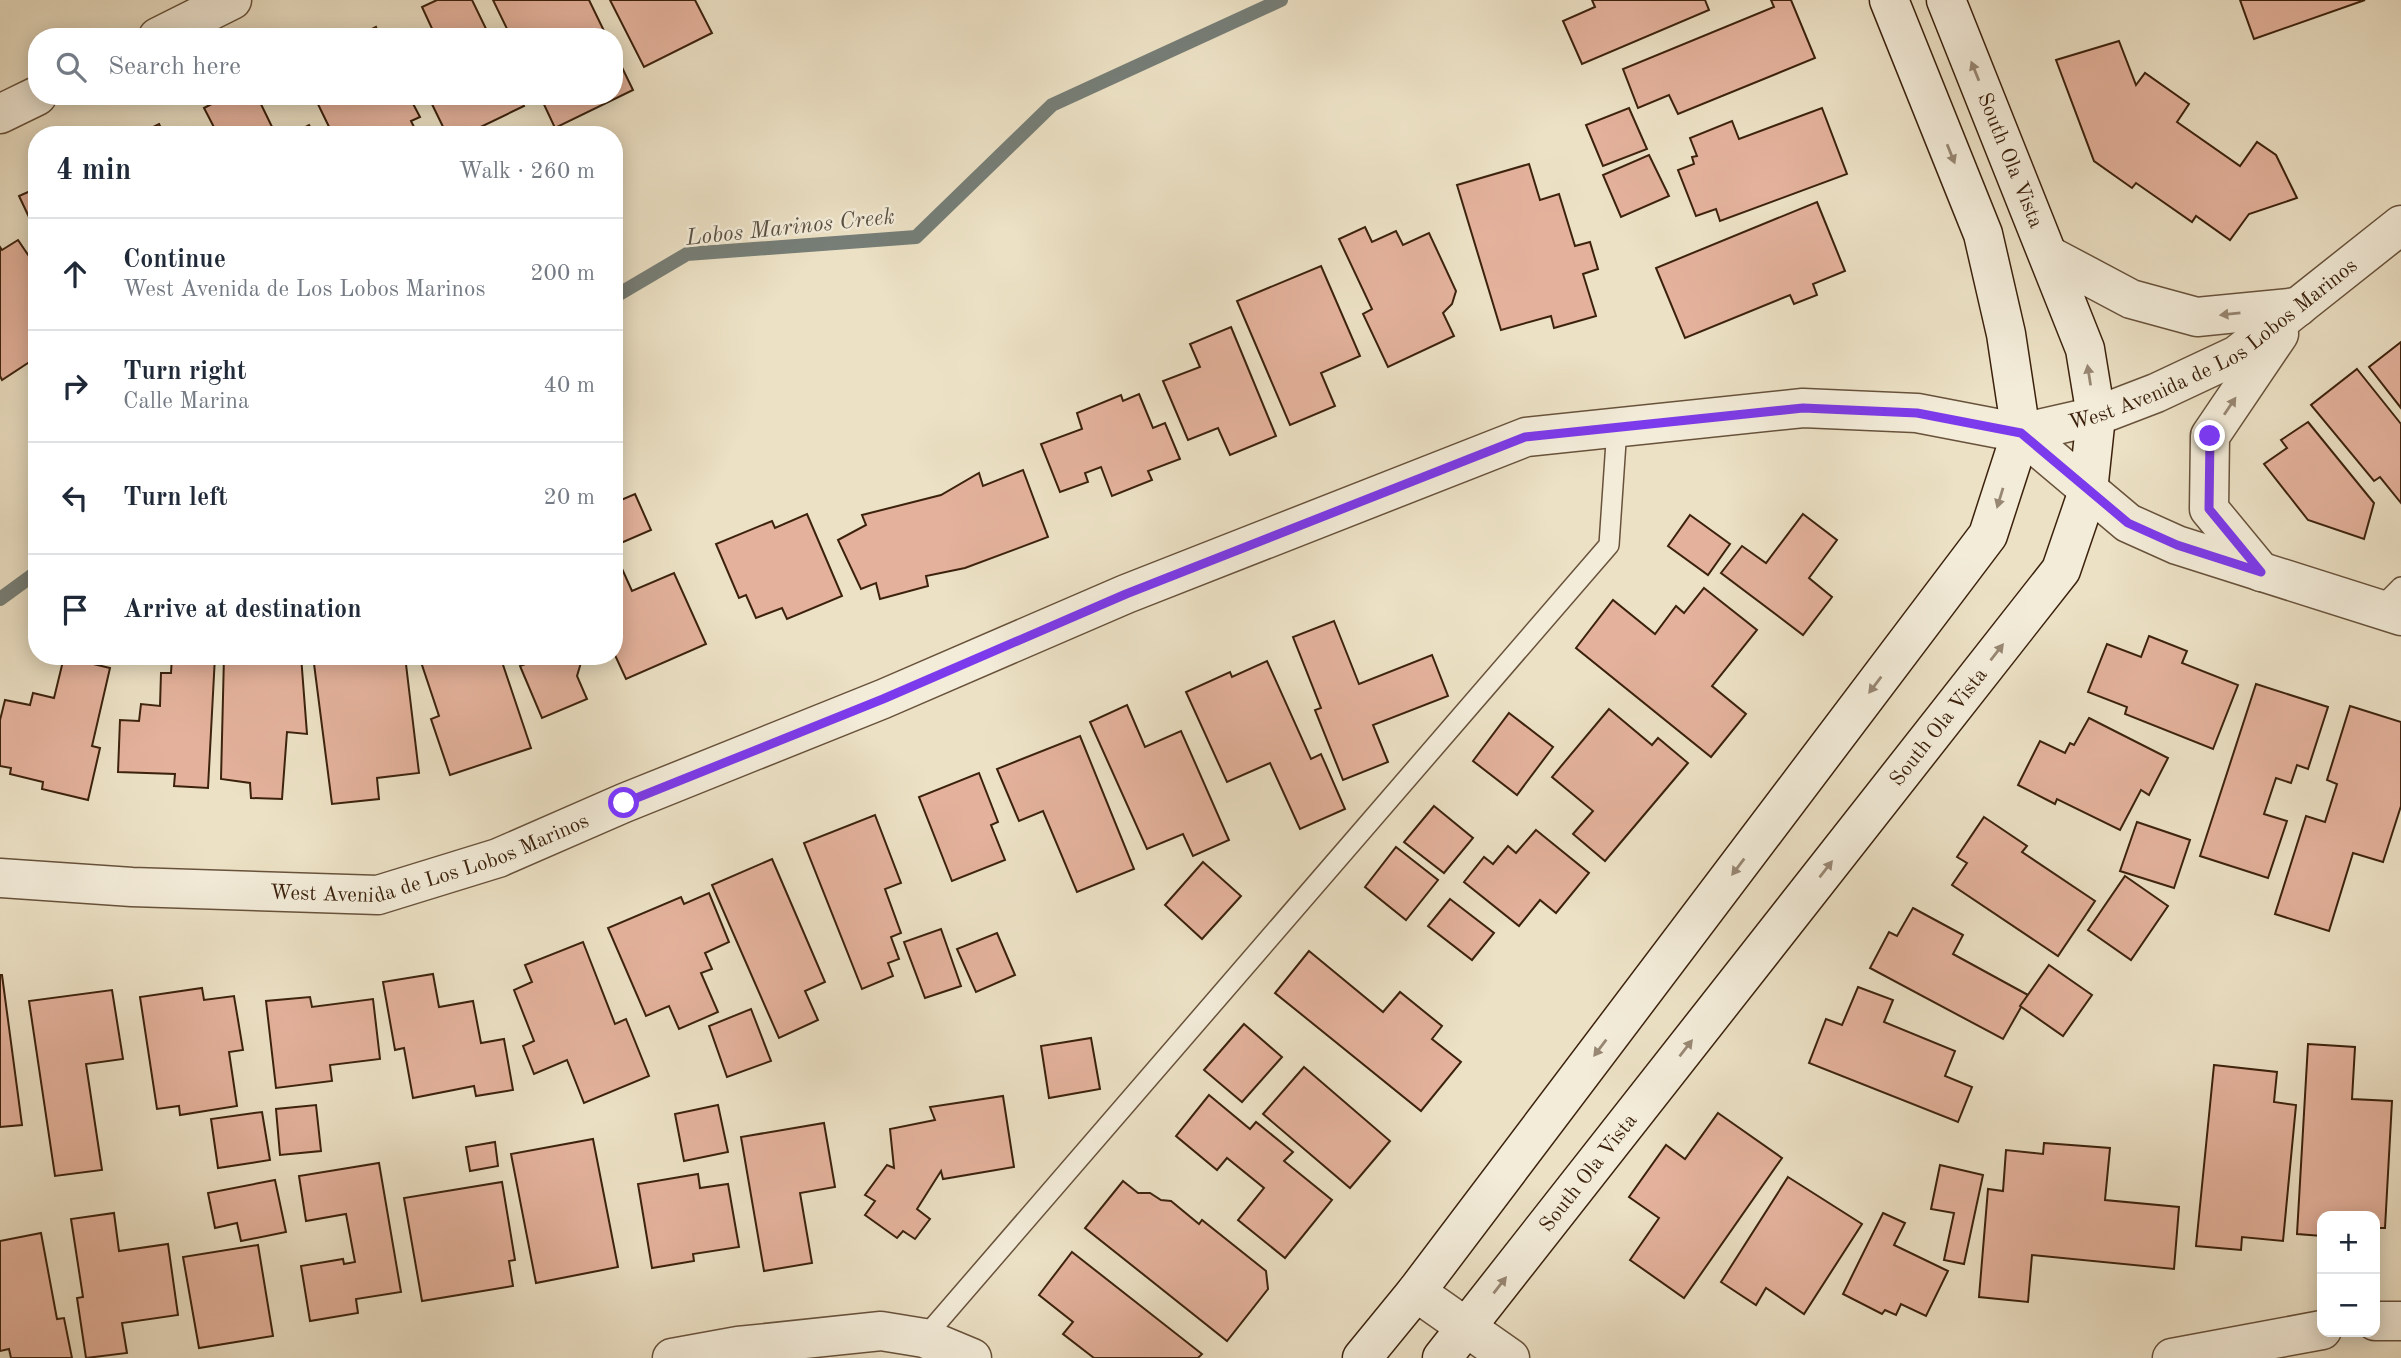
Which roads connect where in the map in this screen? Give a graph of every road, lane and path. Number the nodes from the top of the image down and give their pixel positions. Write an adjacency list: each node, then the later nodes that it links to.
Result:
1 (232, 0): 4 (street)
2 (1889, 0): 12 (street, one-way to 12)
3 (1946, 0): 8 (street, South Ola Vista, one-way to 3)
4 (176, 28)
5 (28, 100): 6 (street)
6 (0, 114)
7 (2401, 225): 9 (street, West Avenida de Los Lobos Marinos)
8 (2050, 256): 9 (street, one-way to 8); 10 (street, South Ola Vista, one-way to 8)
9 (2298, 307): 10 (street, West Avenida de Los Lobos Marinos); 14 (street, one-way to 9)
10 (2096, 416): 12 (street, West Avenida de Los Lobos Marinos); 13 (street, South Ola Vista)
11 (1617, 427): 12 (street, West Avenida de Los Lobos Marinos); 16 (street, West Avenida de Los Lobos Marinos); 22 (lane)
12 (2021, 433): 13 (street); 17 (street, one-way to 17)
13 (2088, 491): 14 (street); 20 (street, South Ola Vista, one-way to 13)
14 (2261, 572): 15 (street)
15 (2393, 604)
16 (0, 878)
17 (1416, 1292): 20 (street); 25 (street)
18 (2380, 1321): 19 (street)
19 (2401, 1321)
20 (1466, 1328): 26 (street, South Ola Vista); 27 (street)
21 (2317, 1331): 28 (street)
22 (923, 1338): 23 (street); 24 (street)
23 (672, 1358)
24 (972, 1358)
25 (1362, 1358)
26 (1442, 1358)
27 (1510, 1358)
28 (2172, 1358)

